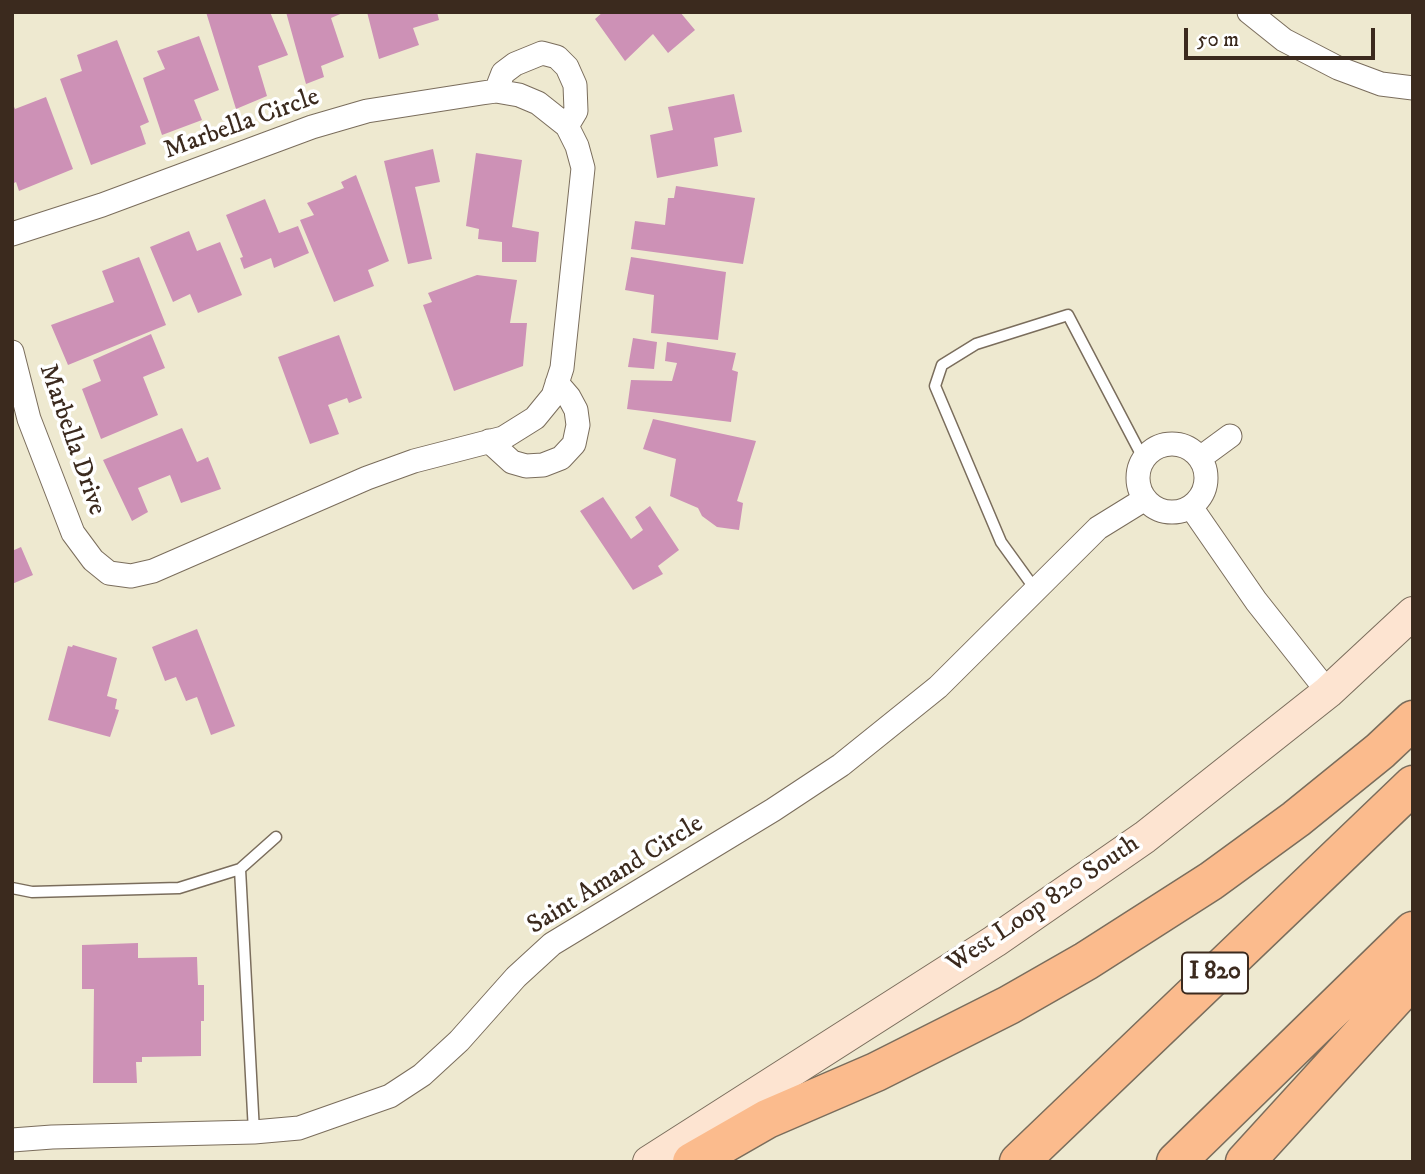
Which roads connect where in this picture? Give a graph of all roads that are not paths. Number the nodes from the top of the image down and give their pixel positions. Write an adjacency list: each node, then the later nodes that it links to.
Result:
1 (1249, 12): 2 (street)
2 (1413, 88)
3 (496, 91): 4 (street, Marbella Circle); 4 (street); 5 (street, Marbella Circle)
4 (567, 126): 7 (street, Marbella Circle)
5 (12, 234)
6 (12, 352): 14 (street, Marbella Drive)
7 (557, 383): 9 (street, Marbella Circle); 9 (street)
8 (1230, 436): 11 (street)
9 (489, 441): 14 (street, Marbella Circle)
10 (1143, 458): 11 (street); 12 (street); 15 (lane)
11 (1200, 458): 13 (street)
12 (1145, 499): 13 (street); 15 (street, Saint Amand Circle)
13 (1191, 507): 17 (street)
14 (109, 573)
15 (1035, 589): 25 (street, Saint Amand Circle)
16 (1413, 613): 17 (main road, West Loop 820 South)
17 (1328, 691): 27 (main road, West Loop 820 South)
18 (1413, 720): 28 (highway)
19 (1413, 785): 29 (highway, I 820)
20 (276, 837): 21 (lane)
21 (240, 869): 22 (lane); 25 (lane)
22 (12, 888)
23 (1413, 931): 30 (highway)
24 (1413, 978): 31 (highway)
25 (254, 1132): 26 (street, Saint Amand Circle)
26 (12, 1140)
27 (649, 1162)
28 (692, 1162)
29 (1018, 1162)
30 (1176, 1162)
31 (1245, 1162)

